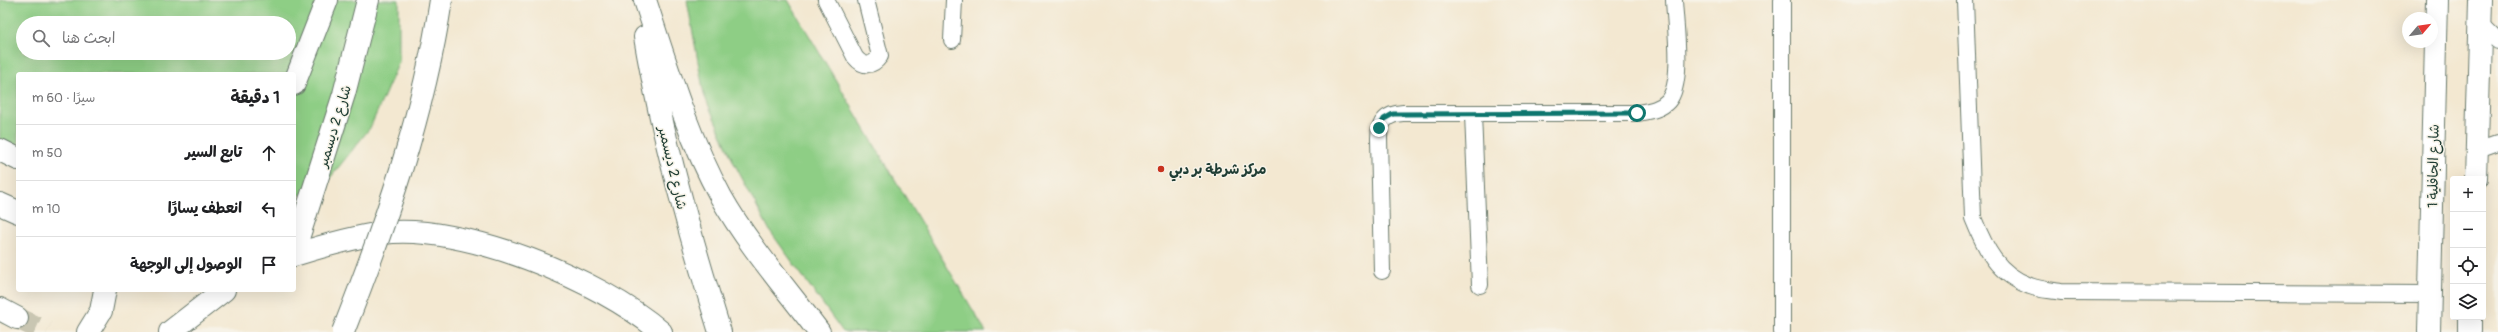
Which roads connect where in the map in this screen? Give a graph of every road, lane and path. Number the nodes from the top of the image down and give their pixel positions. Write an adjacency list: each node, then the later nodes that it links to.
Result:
1 (327, 0): 17 (main road)
2 (368, 0): 28 (main road, شارع 2 ديسمبر)
3 (441, 0): 38 (main road, bridge)
4 (639, 0): 40 (main road, شارع 2 ديسمبر)
5 (645, 0): 41 (main road)
6 (826, 0): 7 (lane)
7 (866, 0)
8 (954, 0): 15 (lane)
9 (1674, 0): 18 (lane)
10 (1782, 0): 42 (lane)
11 (1965, 0): 34 (lane)
12 (2438, 0): 34 (main road, شارع الجافلية 1)
13 (2481, 0): 14 (main road)
14 (2479, 22): 16 (lane); 22 (main road)
15 (952, 40)
16 (2498, 41)
17 (296, 79)
18 (1473, 114): 30 (lane); 31 (lane)
19 (0, 142): 21 (main road)
20 (2498, 142): 22 (lane)
21 (16, 147)
22 (2478, 149): 25 (main road)
23 (0, 150): 24 (main road)
24 (16, 158)
25 (2476, 176)
26 (0, 204): 27 (main road)
27 (16, 211)
28 (296, 245)
29 (296, 255): 39 (main road)
30 (1382, 271)
31 (1480, 285)
32 (105, 292): 36 (main road)
33 (221, 292): 37 (main road)
34 (2430, 294): 43 (main road, شارع الجافلية 1)
35 (2470, 320): 44 (main road)
36 (88, 332)
37 (170, 332)
38 (342, 332)
39 (661, 332)
40 (720, 332)
41 (819, 332)
42 (1782, 332)
43 (2429, 332)
44 (2470, 332)

